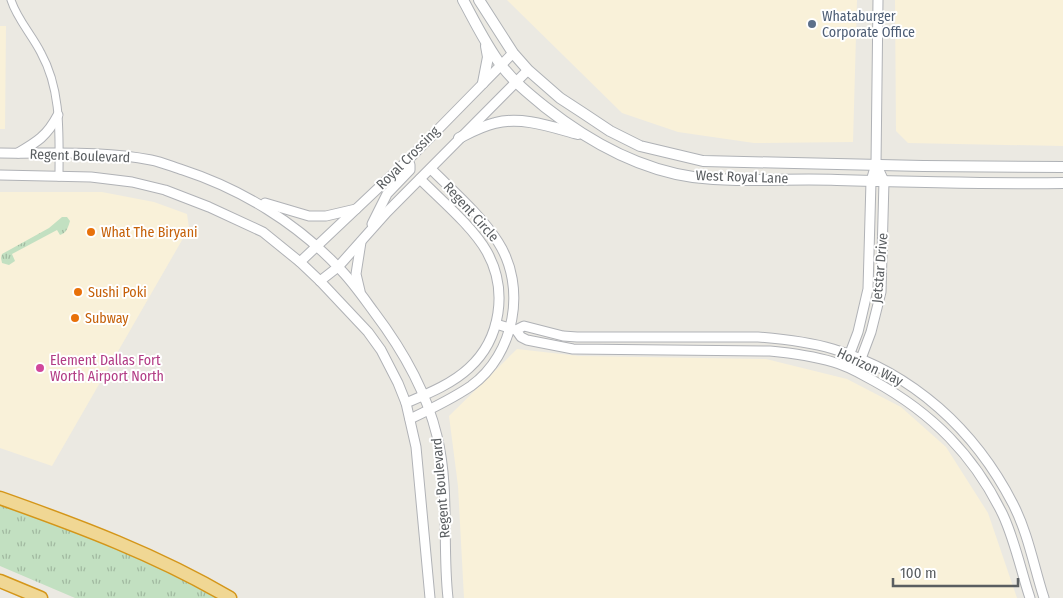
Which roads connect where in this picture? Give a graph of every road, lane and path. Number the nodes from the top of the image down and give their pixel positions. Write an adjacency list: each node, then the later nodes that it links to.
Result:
1 (11, 0): 11 (street)
2 (463, 0): 5 (main road, West Royal Lane)
3 (479, 0): 6 (main road, West Royal Lane)
4 (878, 0): 18 (street, Jetstar Drive)
5 (483, 38): 7 (main road, West Royal Lane); 9 (main road)
6 (513, 53): 7 (street, Royal Crossing); 8 (main road, West Royal Lane)
7 (501, 66): 9 (street, Royal Crossing); 10 (main road, West Royal Lane)
8 (528, 70): 10 (street, Royal Crossing); 18 (main road, West Royal Lane)
9 (483, 83): 17 (street, Royal Crossing)
10 (516, 83): 12 (main road, West Royal Lane); 13 (street, Royal Crossing)
11 (58, 115): 15 (street); 16 (street)
12 (585, 136): 13 (main road); 24 (main road, West Royal Lane)
13 (459, 138): 20 (street, Royal Crossing)
14 (0, 153): 15 (street, Regent Boulevard)
15 (18, 154): 16 (street, Regent Boulevard)
16 (59, 154): 22 (street); 27 (street, Regent Boulevard)
17 (408, 160): 28 (street, Royal Crossing); 31 (street)
18 (876, 164): 19 (main road, West Royal Lane); 24 (street, Jetstar Drive); 25 (street, Jetstar Drive)
19 (1063, 167)
20 (431, 168): 23 (street, Royal Crossing); 29 (street, Regent Circle)
21 (0, 176): 22 (street, Regent Boulevard)
22 (60, 177): 33 (street, Regent Boulevard)
23 (420, 179): 30 (street, Regent Circle); 31 (street, Royal Crossing)
24 (871, 181): 25 (main road, West Royal Lane); 43 (street, Jetstar Drive)
25 (884, 181): 26 (main road, West Royal Lane); 44 (street, Jetstar Drive)
26 (1063, 183)
27 (248, 198): 28 (street); 32 (street, Regent Boulevard)
28 (356, 209): 32 (street, Royal Crossing)
29 (486, 226): 30 (street); 38 (street, Regent Circle)
30 (472, 232): 37 (street, Regent Circle)
31 (365, 237): 34 (street, Royal Crossing); 36 (street)
32 (317, 247): 33 (street, Royal Crossing); 34 (street, Regent Boulevard)
33 (300, 262): 35 (street, Regent Boulevard)
34 (338, 267): 35 (street, Royal Crossing); 36 (street, Regent Boulevard)
35 (320, 281): 48 (street, Regent Boulevard)
36 (360, 293): 47 (street, Regent Boulevard)
37 (496, 324): 38 (street, Horizon Way); 47 (street, Regent Circle)
38 (513, 329): 39 (street, Horizon Way); 41 (street, Horizon Way); 49 (street, Regent Circle)
39 (700, 337): 40 (street, Horizon Way); 41 (street)
40 (796, 342): 42 (street); 43 (street, Horizon Way)
41 (699, 351): 42 (street, Horizon Way)
42 (793, 354): 45 (street, Horizon Way)
43 (850, 355): 44 (street, Horizon Way); 45 (street, Jetstar Drive)
44 (861, 360): 46 (street, Jetstar Drive); 54 (street, Horizon Way)
45 (845, 366): 46 (street, Horizon Way)
46 (856, 371): 53 (street, Horizon Way)
47 (423, 396): 48 (street, Regent Circle); 49 (street, Regent Boulevard)
48 (406, 403): 50 (street, Regent Boulevard)
49 (429, 410): 50 (street, Regent Circle); 58 (street, Regent Boulevard)
50 (410, 418): 57 (street, Regent Boulevard)
51 (0, 498): 56 (highway)
52 (0, 581): 55 (highway)
53 (1026, 587): 54 (street); 59 (street, Horizon Way)
54 (1043, 593): 59 (street)
55 (41, 598)
56 (230, 598)
57 (430, 598)
58 (448, 598)
59 (1031, 598)

